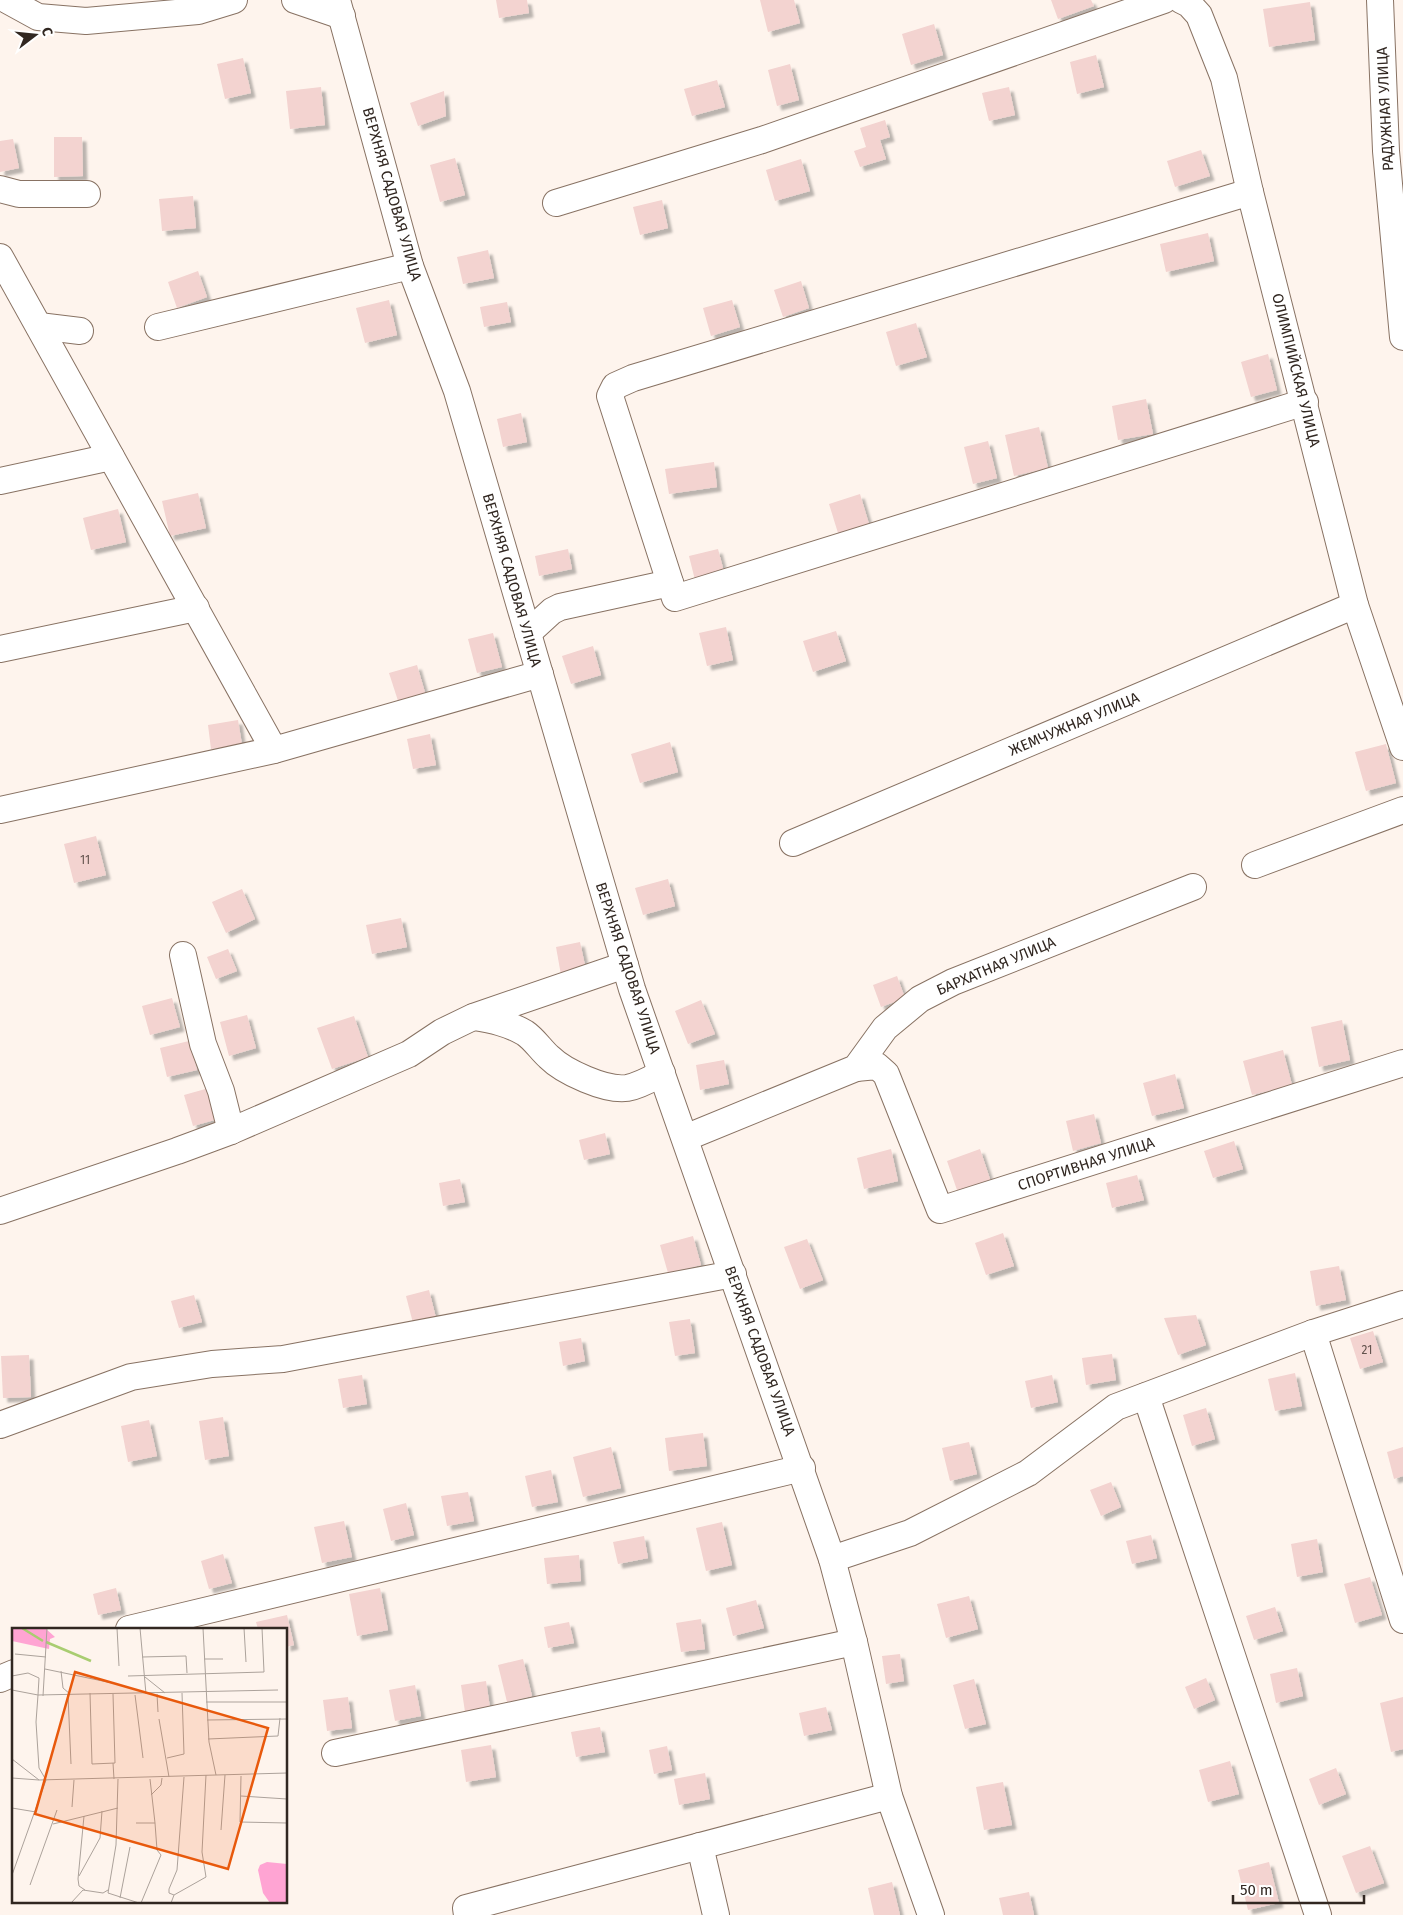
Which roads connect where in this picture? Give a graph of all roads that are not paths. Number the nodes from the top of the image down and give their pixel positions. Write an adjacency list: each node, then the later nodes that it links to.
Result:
1 (234, 0): 5 (street)
2 (294, 0): 7 (street)
3 (1164, 0): 11 (street)
4 (1380, 0): 17 (street, РАДУЖНАЯ УЛИЦА)
5 (12, 1)
6 (1187, 1): 9 (street, ОЛИМПИЙСКАЯ УЛИЦА)
7 (343, 5): 13 (street, ВЕРХНЯЯ САДОВАЯ УЛИЦА)
8 (0, 191): 10 (street)
9 (1250, 192): 18 (street, ОЛИМПИЙСКАЯ УЛИЦА); 21 (street)
10 (87, 194)
11 (556, 203)
12 (0, 257): 14 (street)
13 (410, 266): 15 (street); 24 (street, ВЕРХНЯЯ САДОВАЯ УЛИЦА)
14 (39, 326): 16 (street); 19 (street)
15 (158, 327)
16 (80, 331)
17 (1403, 337)
18 (1304, 402): 21 (street); 22 (street, ОЛИМПИЙСКАЯ УЛИЦА)
19 (112, 457): 20 (street); 23 (street)
20 (0, 482)
21 (670, 583): 24 (street)
22 (1355, 605): 27 (street, ОЛИМПИЙСКАЯ УЛИЦА); 32 (street, ЖЕМЧУЖНАЯ УЛИЦА)
23 (196, 608): 25 (street); 29 (street)
24 (528, 633): 26 (street, ВЕРХНЯЯ САДОВАЯ УЛИЦА)
25 (0, 649)
26 (540, 674): 29 (street); 36 (street, ВЕРХНЯЯ САДОВАЯ УЛИЦА)
27 (1396, 705): 28 (street, ОЛИМПИЙСКАЯ УЛИЦА)
28 (1403, 747)
29 (274, 750): 30 (street)
30 (0, 810)
31 (1403, 810): 33 (street)
32 (793, 843)
33 (1255, 865)
34 (1193, 887): 39 (street, БАРХАТНАЯ УЛИЦА)
35 (183, 955): 41 (street)
36 (625, 965): 37 (street); 40 (street, ВЕРХНЯЯ САДОВАЯ УЛИЦА)
37 (473, 1017): 40 (street); 41 (street)
38 (1403, 1063): 39 (street, СПОРТИВНАЯ УЛИЦА)
39 (856, 1068): 42 (street)
40 (662, 1073): 42 (street, ВЕРХНЯЯ САДОВАЯ УЛИЦА)
41 (231, 1131): 43 (street)
42 (685, 1138): 44 (street, ВЕРХНЯЯ САДОВАЯ УЛИЦА)
43 (0, 1211)
44 (733, 1274): 48 (street); 49 (street, ВЕРХНЯЯ САДОВАЯ УЛИЦА)
45 (1403, 1304): 46 (street)
46 (1313, 1333): 47 (street); 51 (street)
47 (1146, 1396): 50 (street); 62 (street)
48 (0, 1425)
49 (802, 1468): 50 (street, ВЕРХНЯЯ САДОВАЯ УЛИЦА); 52 (street)
50 (832, 1559): 53 (street, ВЕРХНЯЯ САДОВАЯ УЛИЦА)
51 (1403, 1620)
52 (133, 1628)
53 (854, 1642): 56 (street); 57 (street, ВЕРХНЯЯ САДОВАЯ УЛИЦА)
54 (12, 1673): 55 (street)
55 (0, 1679)
56 (335, 1753)
57 (889, 1796): 58 (street); 61 (street, ВЕРХНЯЯ САДОВАЯ УЛИЦА)
58 (700, 1846): 59 (street); 60 (street)
59 (467, 1915)
60 (716, 1915)
61 (931, 1915)
62 (1318, 1915)

